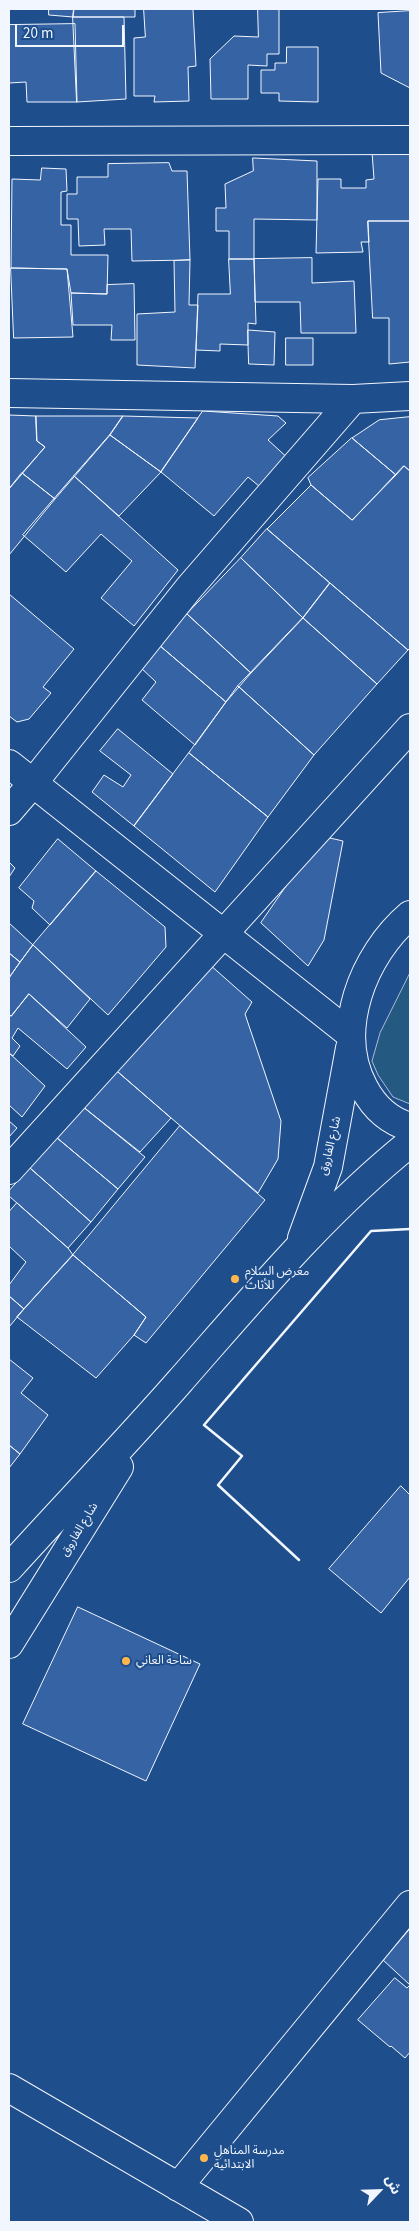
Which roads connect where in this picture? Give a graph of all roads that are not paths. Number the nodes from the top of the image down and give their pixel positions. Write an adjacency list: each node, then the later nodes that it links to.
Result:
1 (410, 140): 2 (street)
2 (9, 141)
3 (9, 393): 5 (street)
4 (410, 396): 5 (street)
5 (353, 399): 8 (street)
6 (410, 728): 12 (street)
7 (9, 764): 8 (street)
8 (34, 783): 9 (street); 12 (street)
9 (9, 811)
10 (410, 896): 11 (street, شارع الفاروق)
11 (404, 921): 13 (street, شارع الفاروق)
12 (224, 933): 13 (street); 16 (street)
13 (351, 1038): 14 (street, شارع الفاروق); 17 (street, شارع الفاروق)
14 (410, 1127)
15 (410, 1143): 17 (street, شارع الفاروق)
16 (9, 1170)
17 (299, 1246): 18 (street, شارع الفاروق)
18 (150, 1416): 19 (street, شارع الفاروق); 20 (street, شارع الفاروق)
19 (9, 1568)
20 (9, 1644)
21 (410, 1905): 23 (street)
22 (9, 2088): 23 (street)
23 (178, 2187): 24 (street)
24 (239, 2222)

